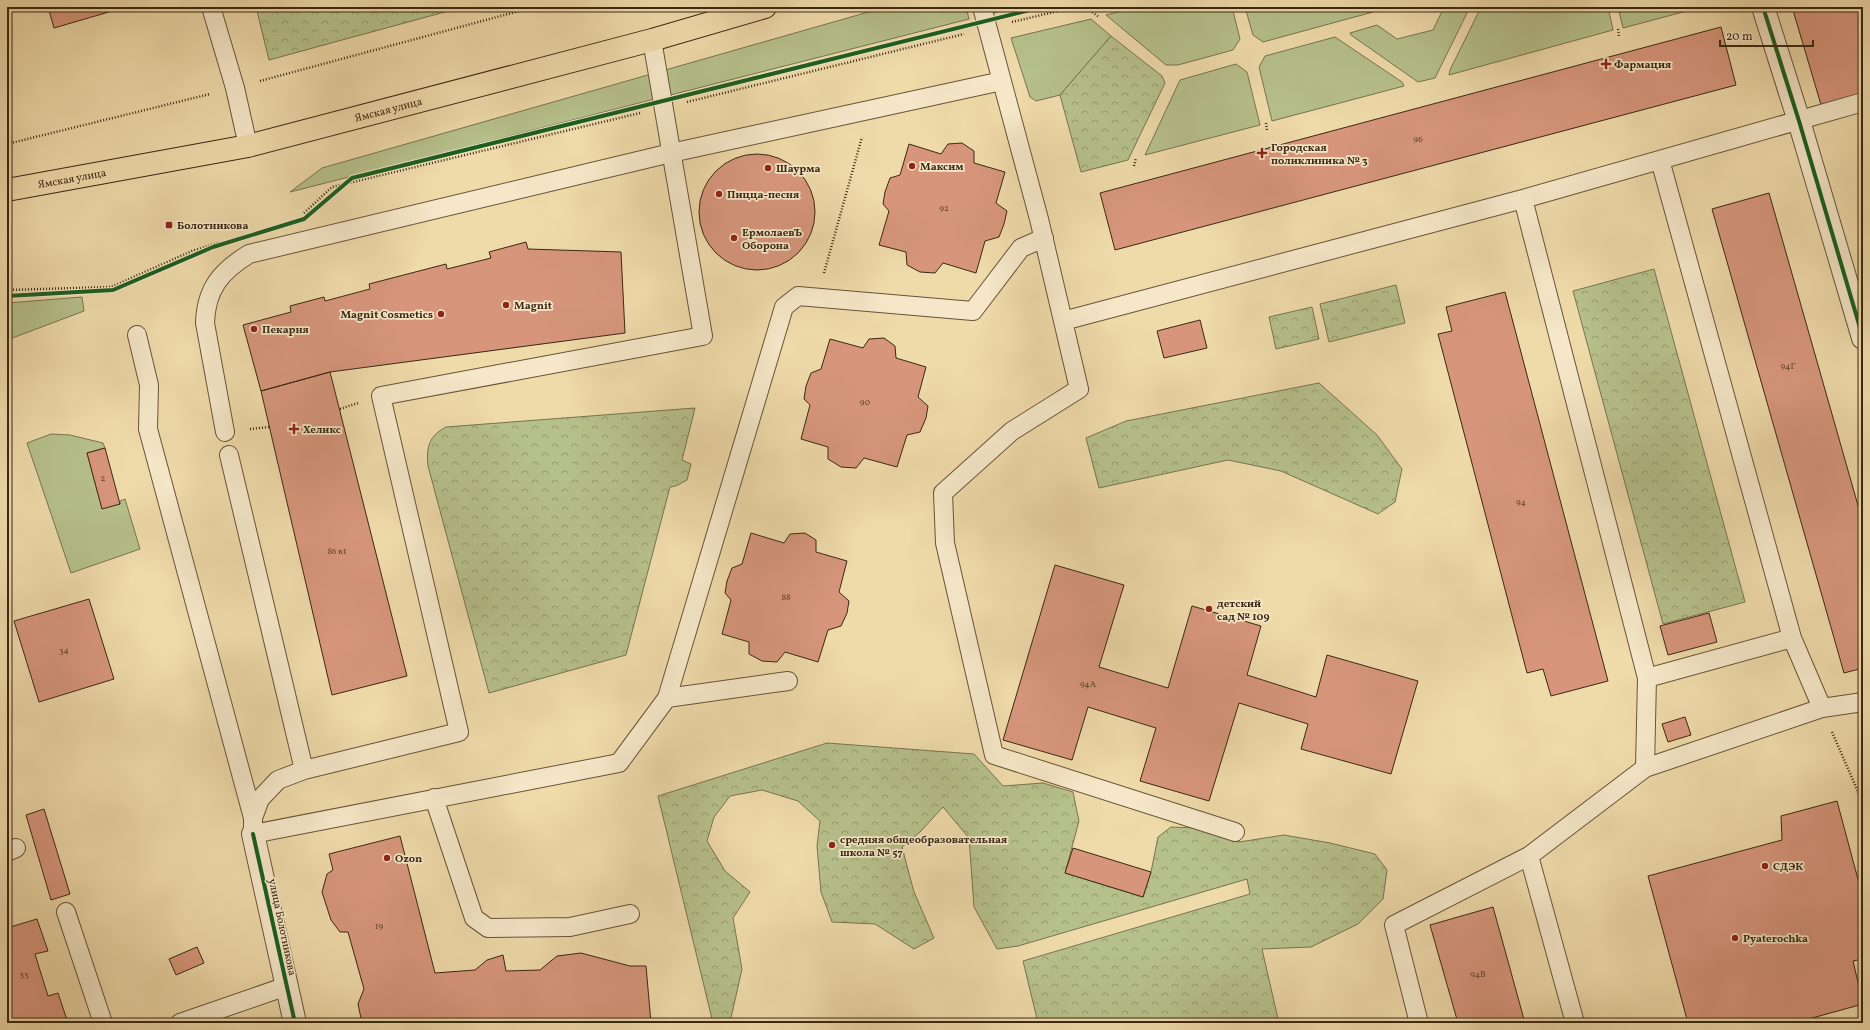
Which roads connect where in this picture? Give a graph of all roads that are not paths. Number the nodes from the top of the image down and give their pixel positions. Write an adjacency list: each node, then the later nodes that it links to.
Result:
1 (211, 7): 9 (lane)
2 (982, 7): 6 (lane)
3 (1763, 7): 8 (street)
4 (750, 9): 5 (main road, Ямская улица)
5 (652, 40): 9 (main road, Ямская улица); 10 (lane)
6 (1002, 81): 10 (lane); 14 (lane)
7 (1863, 102): 8 (lane)
8 (1799, 121): 11 (lane); 17 (street)
9 (248, 146): 12 (main road, Ямская улица)
10 (671, 153): 18 (lane); 27 (lane)
11 (1660, 160): 13 (lane); 20 (lane)
12 (7, 190)
13 (1523, 199): 15 (lane); 21 (lane)
14 (1044, 238): 15 (lane); 23 (lane)
15 (1063, 321): 30 (lane)
16 (137, 335): 29 (lane)
17 (1863, 338)
18 (225, 432)
19 (229, 455): 27 (lane)
20 (1792, 638): 21 (lane); 25 (lane)
21 (1647, 678): 26 (lane)
22 (788, 681): 23 (lane)
23 (667, 698): 28 (lane)
24 (1863, 702): 25 (lane)
25 (1822, 708): 26 (lane)
26 (1645, 768): 31 (lane)
27 (304, 770): 29 (lane)
28 (434, 798): 29 (lane); 33 (lane)
29 (253, 826): 34 (street, улица Болотникова)
30 (1235, 832)
31 (1529, 856): 38 (lane); 39 (lane)
32 (66, 912): 35 (lane)
33 (630, 914)
34 (287, 986): 36 (lane); 37 (street, улица Болотникова)
35 (102, 1023)
36 (180, 1023)
37 (295, 1023)
38 (1419, 1023)
39 (1575, 1023)

